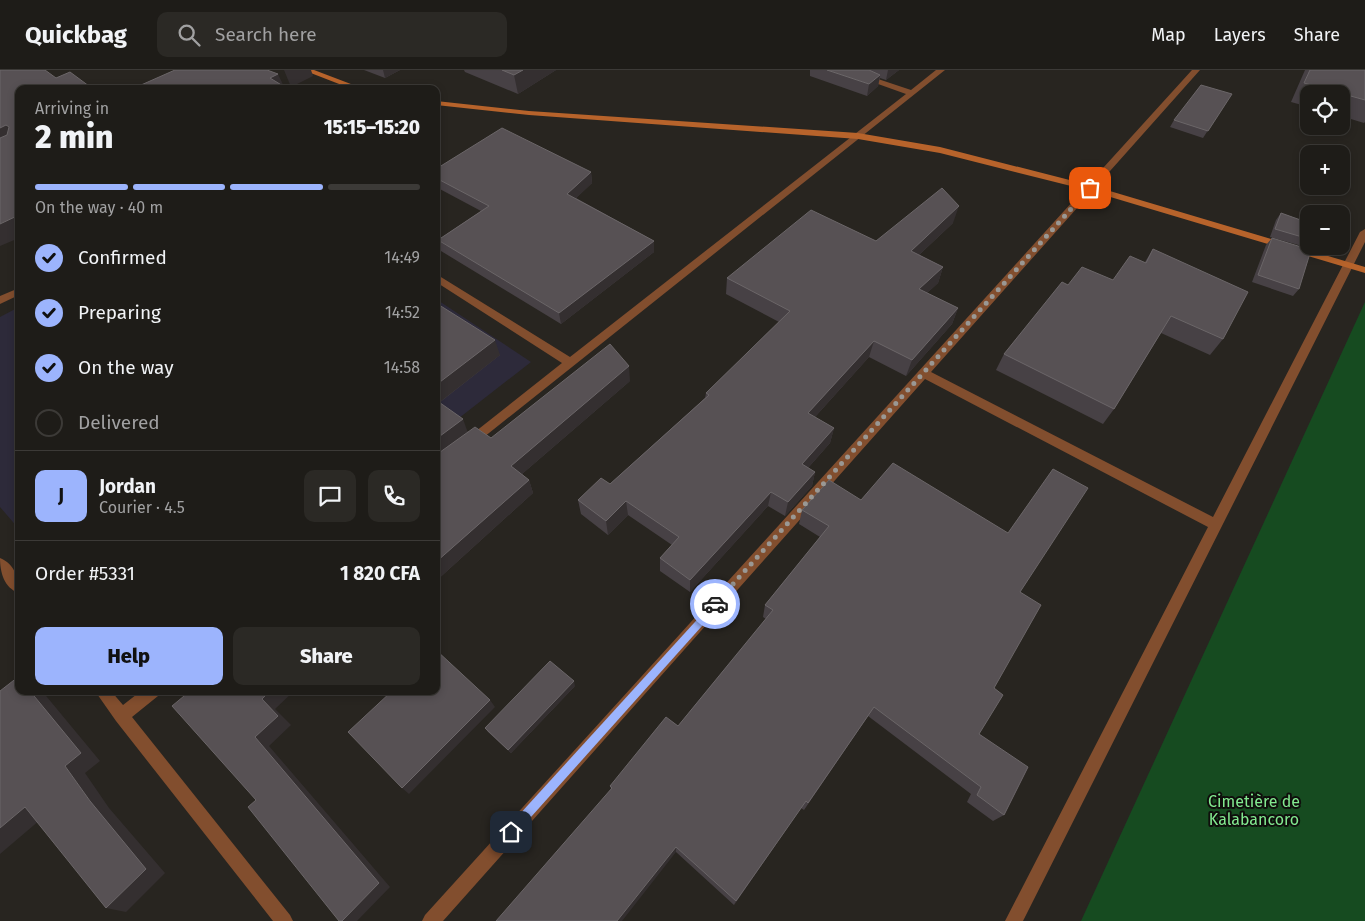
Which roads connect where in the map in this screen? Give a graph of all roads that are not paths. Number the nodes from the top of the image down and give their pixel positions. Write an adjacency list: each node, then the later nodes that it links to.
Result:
1 (306, 70): 5 (main road)
2 (843, 70): 6 (street)
3 (941, 70): 6 (street)
4 (1196, 70): 9 (street)
5 (349, 85)
6 (912, 93): 8 (street)
7 (440, 103): 8 (main road)
8 (858, 136): 9 (main road); 16 (street)
9 (1090, 188): 11 (main road); 17 (street)
10 (1365, 232): 11 (street)
11 (1348, 265): 12 (main road); 19 (street)
12 (1365, 270)
13 (440, 280): 16 (street)
14 (15, 293): 15 (street)
15 (0, 300)
16 (570, 363): 18 (street)
17 (923, 373): 19 (street); 26 (street)
18 (458, 451)
19 (1216, 525): 27 (street)
20 (0, 564): 21 (street)
21 (15, 583)
22 (105, 695): 24 (street)
23 (148, 695): 24 (street)
24 (121, 716): 25 (street)
25 (284, 921)
26 (431, 921)
27 (1014, 921)

